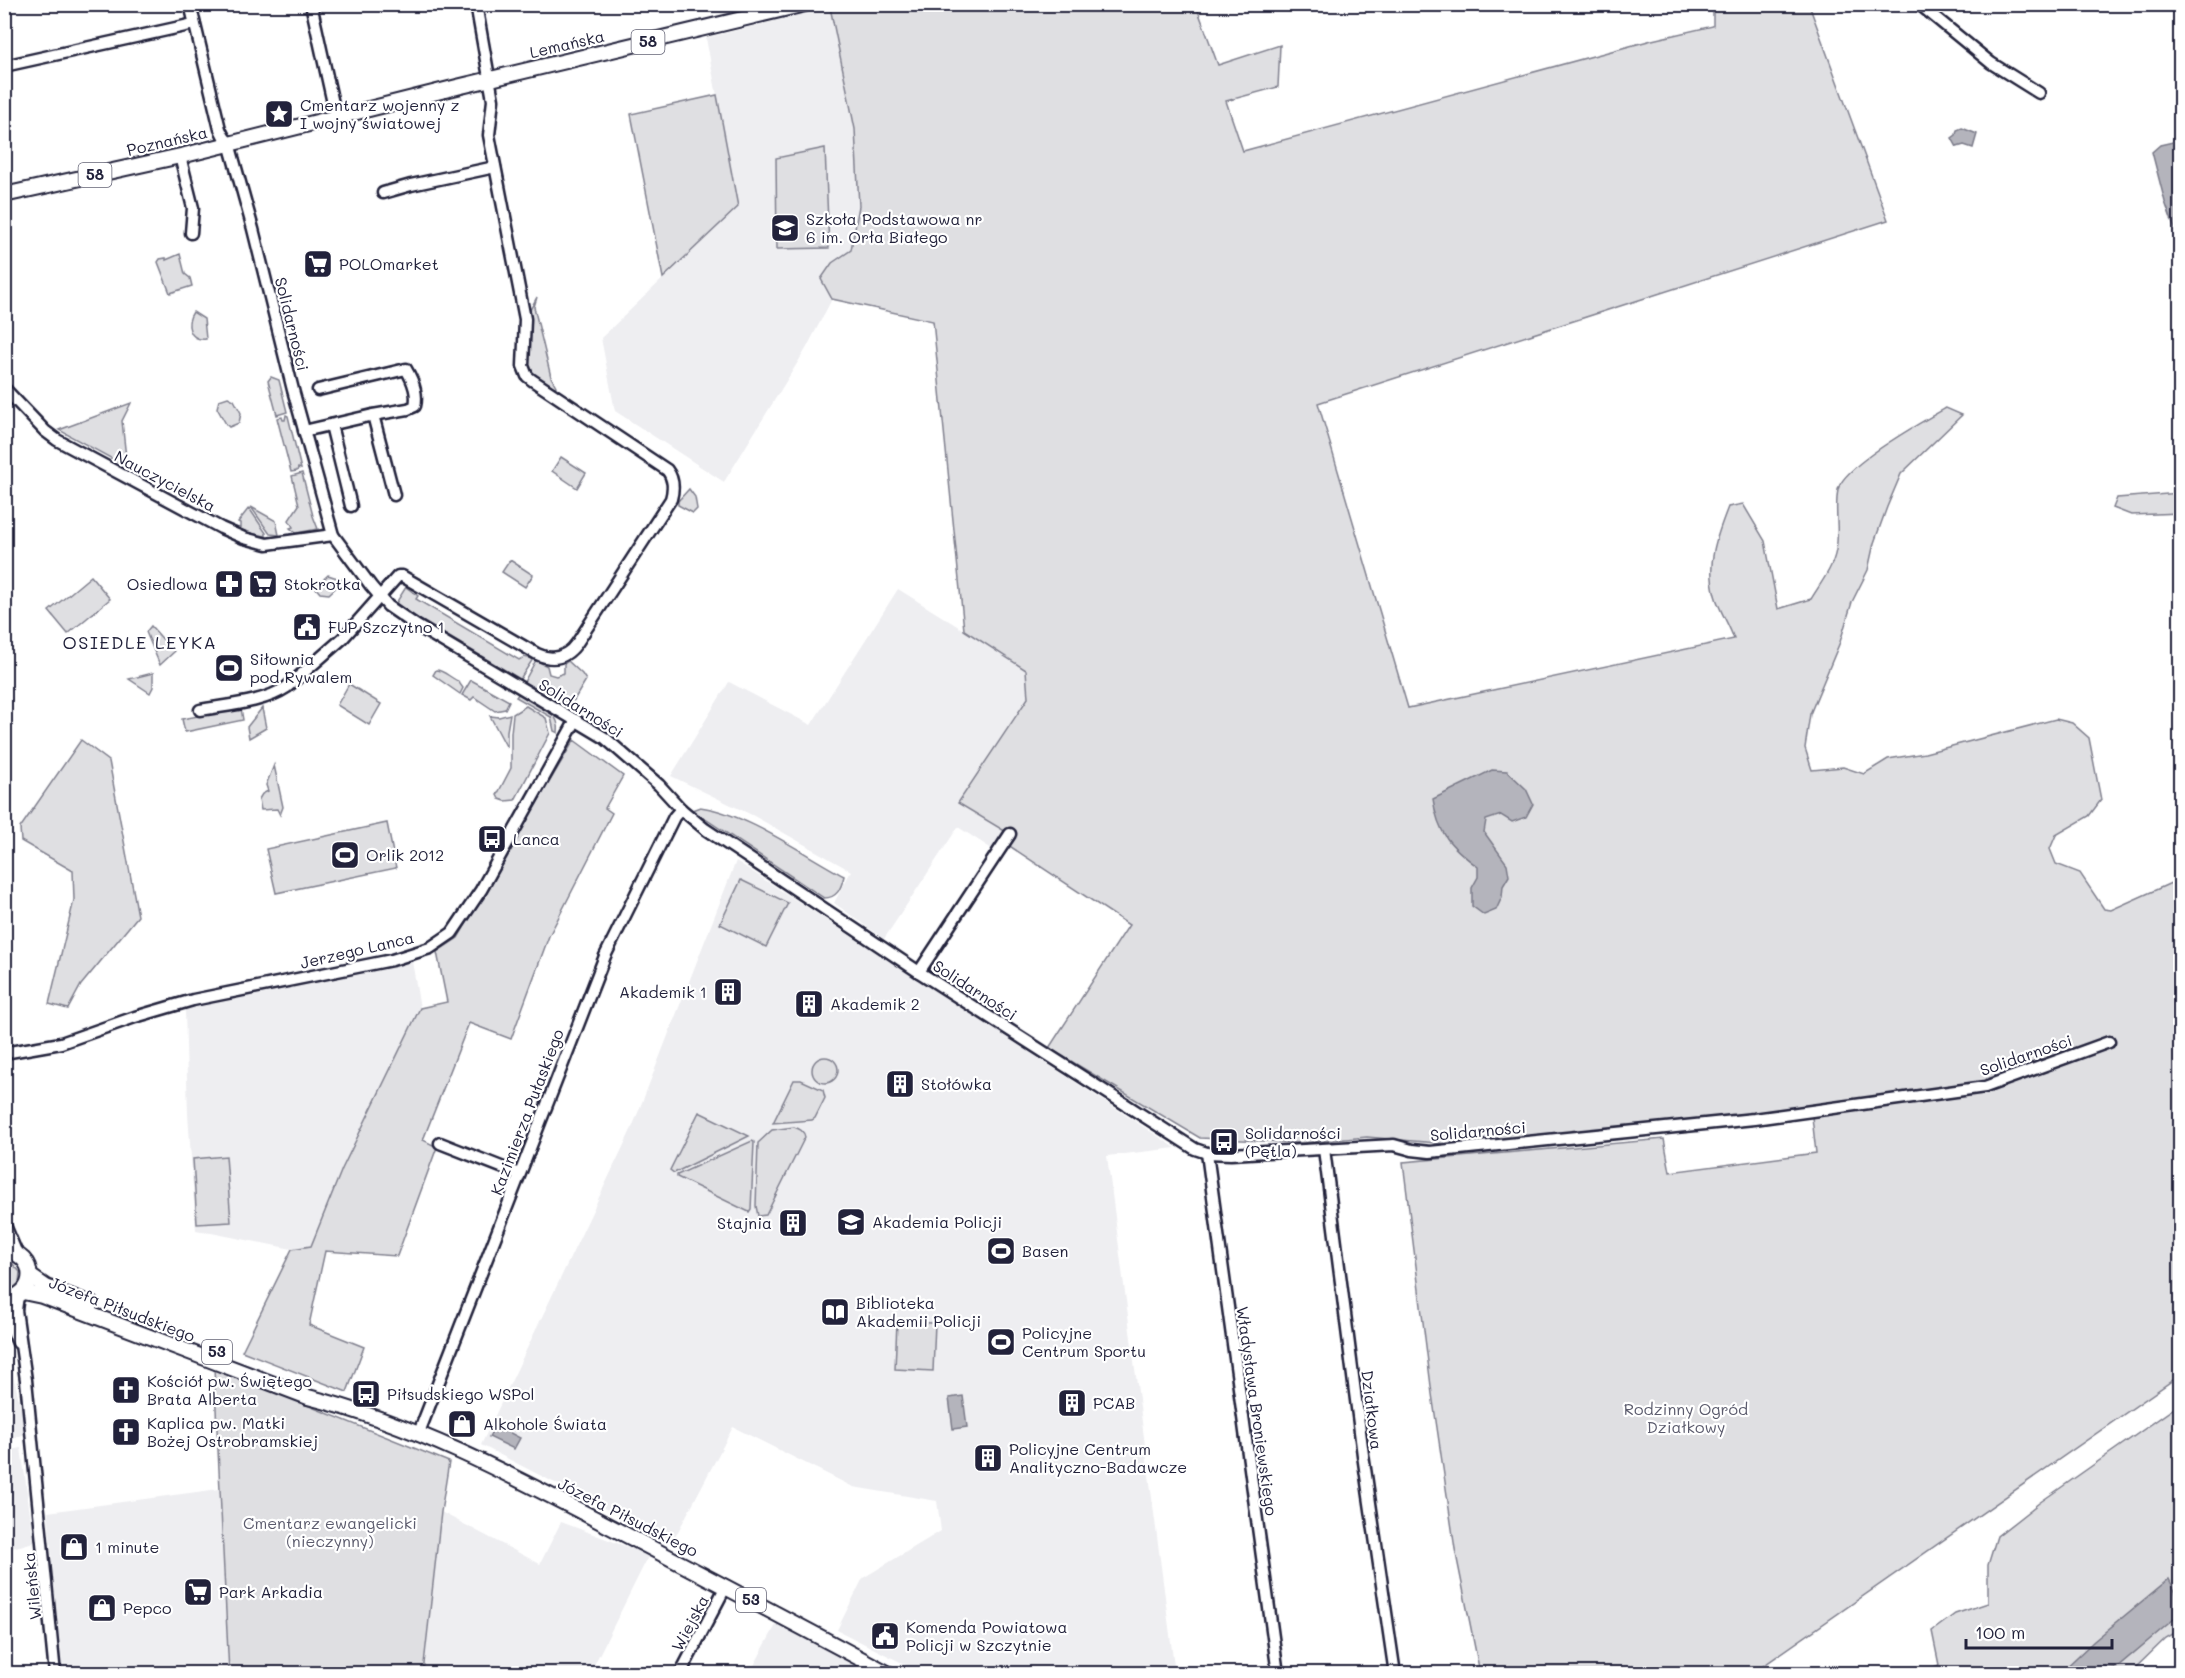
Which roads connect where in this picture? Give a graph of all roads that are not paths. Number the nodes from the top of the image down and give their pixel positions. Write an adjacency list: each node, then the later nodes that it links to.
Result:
1 (190, 4): 6 (street, Solidarności)
2 (311, 4): 10 (street)
3 (476, 4): 8 (street)
4 (805, 4): 8 (main road, Lemańska / 58)
5 (1919, 4): 9 (street)
6 (194, 24): 7 (street); 11 (street, Solidarności)
7 (4, 66)
8 (489, 79): 10 (main road, Lemańska / 58); 13 (street)
9 (2039, 93)
10 (336, 117): 11 (main road, Poznańska / 58)
11 (229, 143): 12 (main road, Poznańska / 58); 21 (street, Solidarności)
12 (180, 156): 15 (main road, Poznańska / 58); 16 (street)
13 (495, 167): 14 (street); 25 (street)
14 (383, 193)
15 (4, 195)
16 (191, 233)
17 (4, 388): 24 (street, Nauczycielska)
18 (318, 390): 19 (street)
19 (374, 415): 20 (street); 22 (street)
20 (331, 424): 21 (street); 23 (street)
21 (304, 431): 24 (street, Solidarności)
22 (394, 495)
23 (351, 506)
24 (333, 535): 25 (street, Solidarności)
25 (379, 596): 26 (street); 27 (street, Solidarności)
26 (200, 710)
27 (576, 720): 28 (street, Solidarności); 33 (street, Jerzego Lanca)
28 (681, 809): 30 (street, Solidarności); 38 (street, Kazimierza Pułaskiego)
29 (1010, 834): 30 (street)
30 (919, 972): 37 (street, Solidarności)
31 (2109, 1042): 36 (street, Solidarności)
32 (4, 1046): 33 (street, Jerzego Lanca)
33 (26, 1049): 34 (street, Jerzego Lanca)
34 (4, 1053)
35 (440, 1143): 38 (street)
36 (1324, 1149): 37 (street, Solidarności); 52 (street, Działkowa)
37 (1208, 1153): 51 (street, Władysława Broniewskiego)
38 (519, 1174): 46 (street, Kazimierza Pułaskiego)
39 (4, 1223): 40 (street)
40 (11, 1252): 41 (main road, 53)
41 (30, 1276): 42 (main road); 45 (main road, Józefa Piłsudskiego / 53)
42 (15, 1296): 44 (street, Wileńska); 45 (main road, Józefa Piłsudskiego / 53)
43 (4, 1311): 44 (street, Wileńska)
44 (22, 1352): 48 (street, Wileńska)
45 (344, 1406): 46 (main road, Józefa Piłsudskiego / 53)
46 (418, 1435): 47 (main road, Józefa Piłsudskiego / 53)
47 (726, 1586): 49 (street, Wiejska); 50 (main road, Józefa Piłsudskiego / 53)
48 (55, 1674)
49 (680, 1674)
50 (889, 1674)
51 (1278, 1674)
52 (1395, 1674)

